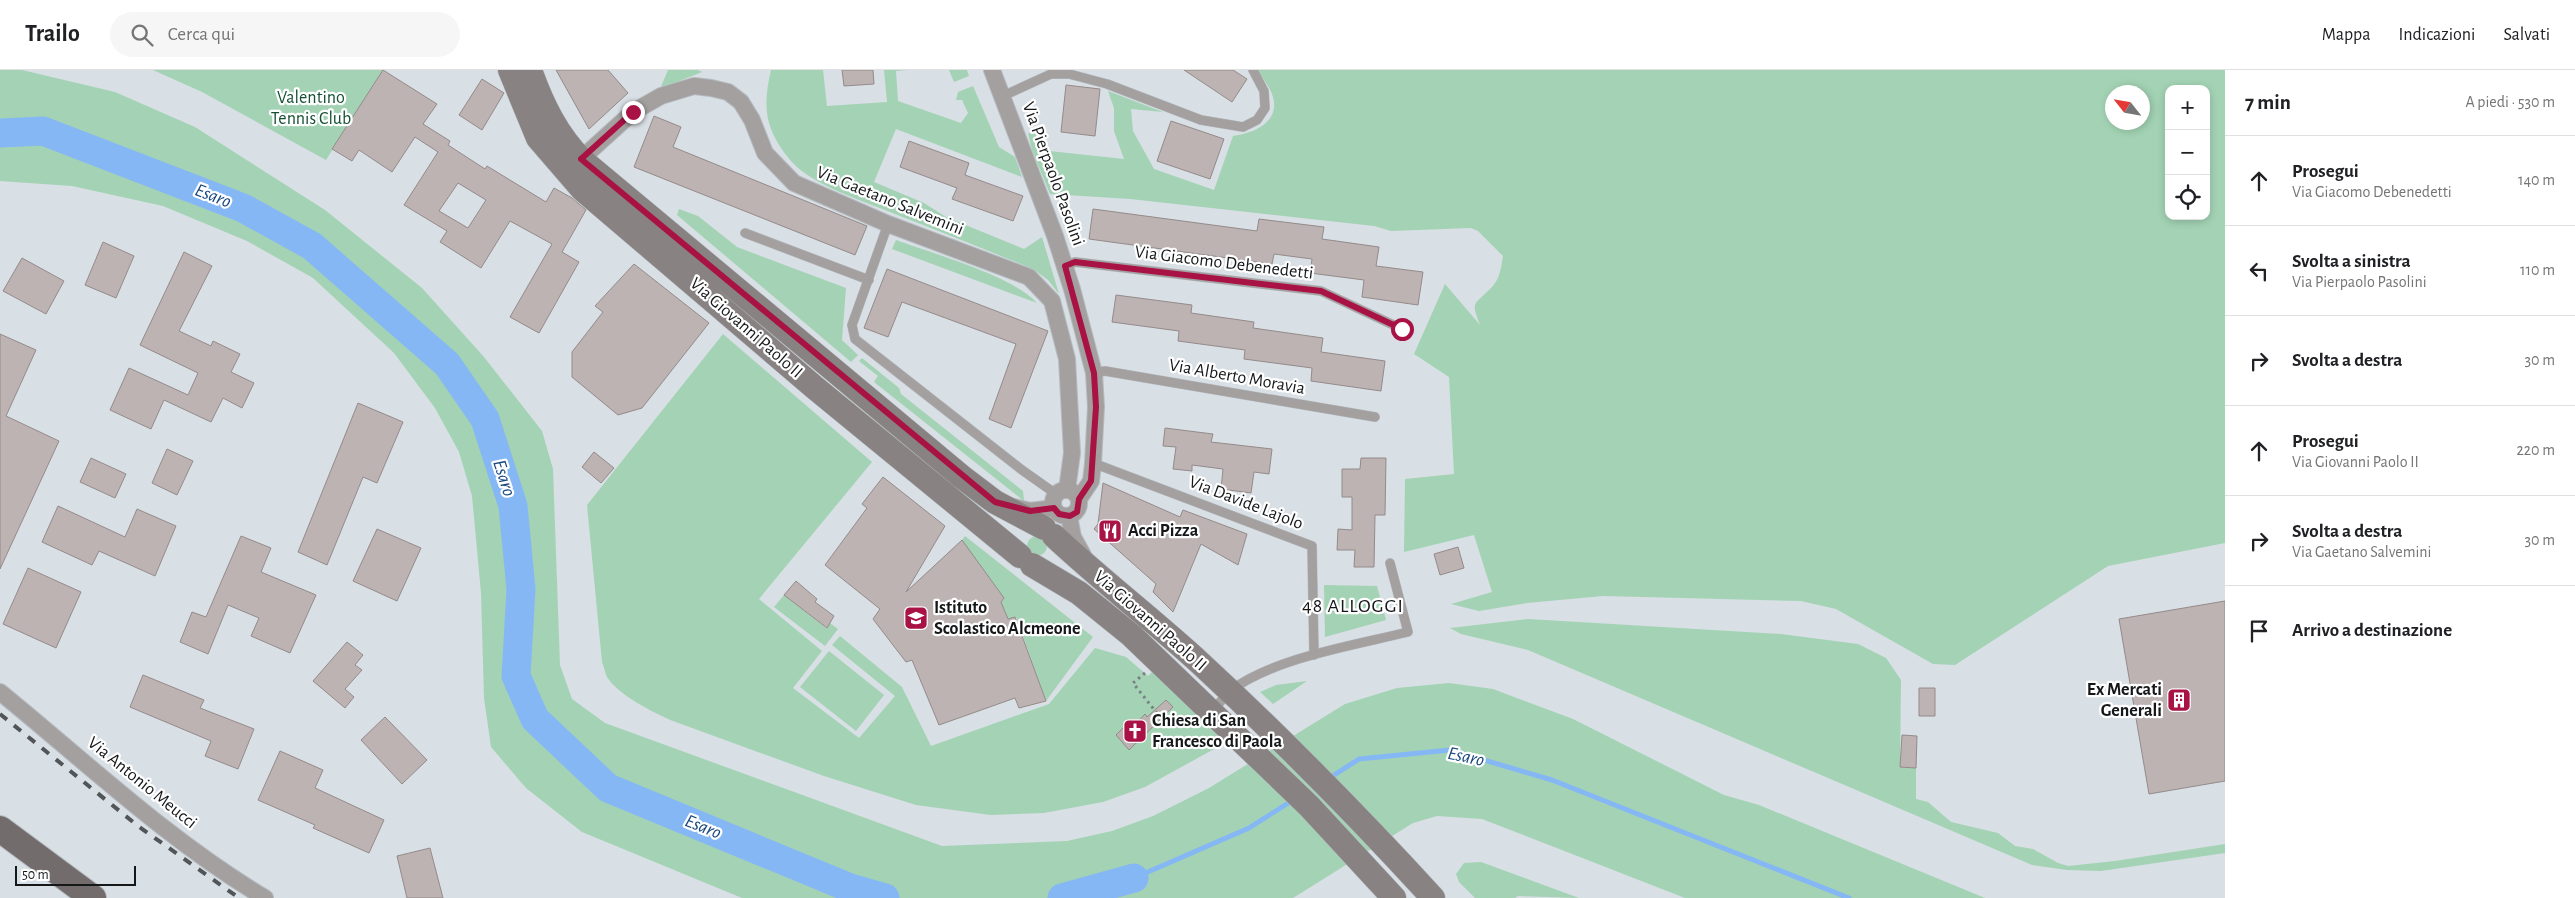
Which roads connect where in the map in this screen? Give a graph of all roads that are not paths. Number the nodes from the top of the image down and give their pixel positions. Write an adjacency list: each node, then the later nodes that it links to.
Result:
1 (510, 70): 16 (street, Via Giovanni Paolo II)
2 (530, 70): 6 (street, Via Giovanni Paolo II)
3 (993, 70): 5 (street, Via Pierpaolo Pasolini)
4 (1253, 70): 5 (lane, Via Pierpaolo Pasolini)
5 (1003, 96): 9 (street, Via Pierpaolo Pasolini)
6 (581, 159): 7 (street, Via Gaetano Salvemini); 15 (street, Via Giovanni Paolo II)
7 (888, 224): 10 (lane); 15 (street, Via Gaetano Salvemini)
8 (745, 233): 10 (lane)
9 (1065, 266): 11 (lane, Via Giacomo Debenedetti); 12 (street, Via Pierpaolo Pasolini)
10 (869, 280): 15 (lane)
11 (1402, 329)
12 (1094, 373): 13 (lane, Via Alberto Moravia); 14 (street, Via Pierpaolo Pasolini)
13 (1375, 417)
14 (1093, 463): 15 (street, Via Pierpaolo Pasolini); 19 (lane, Via Davide Lajolo)
15 (1059, 509): 16 (street); 16 (street); 18 (street, Via Giovanni Paolo II); 18 (street)
16 (1026, 561): 22 (street, Via Giovanni Paolo II)
17 (1390, 563): 19 (lane)
18 (1094, 574): 21 (street, Via Giovanni Paolo II)
19 (1314, 655): 21 (lane)
20 (0, 692): 25 (street, Via Antonio Meucci)
21 (1238, 699): 22 (lane); 27 (street, Via Giovanni Paolo II)
22 (1219, 718): 26 (street, Via Giovanni Paolo II)
23 (0, 829): 24 (main road)
24 (81, 894)
25 (265, 898)
26 (1394, 898)
27 (1433, 898)

